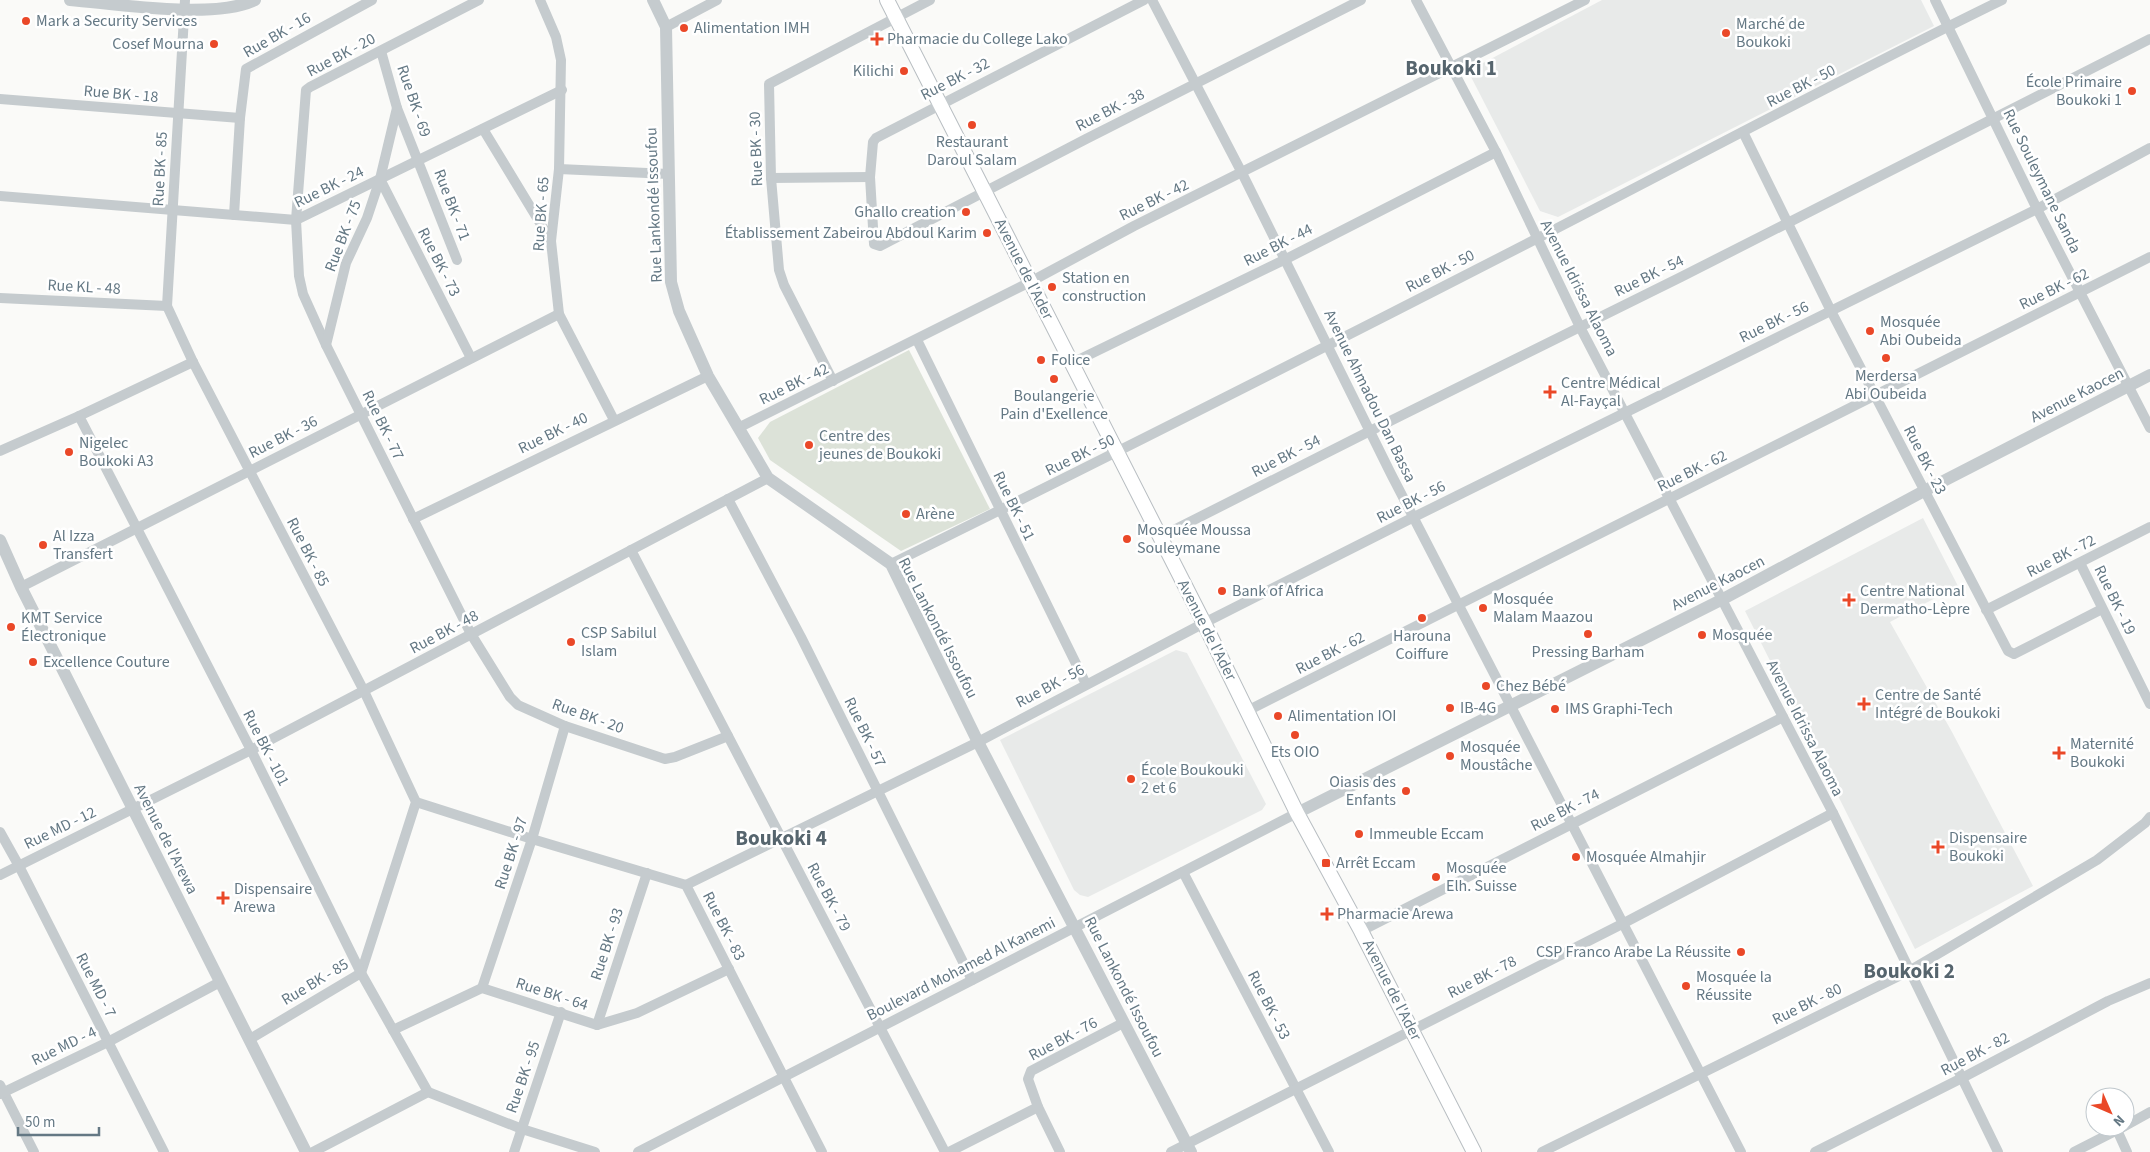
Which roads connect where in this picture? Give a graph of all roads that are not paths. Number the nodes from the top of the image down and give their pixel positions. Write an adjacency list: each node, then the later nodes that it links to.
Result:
1 (70, 0): 17 (street)
2 (255, 0): 18 (street)
3 (372, 0): 31 (street, Rue BK - 16)
4 (479, 0): 23 (street, Rue BK - 20)
5 (540, 0): 26 (street, Rue BK - 65)
6 (653, 0): 21 (street, Rue Lankondé Issoufou)
7 (717, 0): 21 (street)
8 (888, 0): 19 (main road, Avenue de l'Ader)
9 (930, 0): 19 (street, Rue BK - 30)
10 (1144, 0): 28 (street, Rue BK - 32)
11 (1152, 0): 25 (street, Avenue Ahmadou Dan Bassa)
12 (1362, 0): 25 (street, Rue BK - 38)
13 (1416, 0): 24 (street, Avenue Idrissa Alaoma)
14 (1585, 0): 24 (street, Rue BK - 42)
15 (1935, 0): 20 (street, Rue Souleymane Sanda)
16 (2002, 0): 20 (street, Rue BK - 50)
17 (121, 2): 18 (street)
18 (185, 5): 30 (street, Rue BK - 85)
19 (896, 18): 28 (main road, Avenue de l'Ader); 42 (street, Rue BK - 30)
20 (1949, 26): 32 (street, Rue Souleymane Sanda); 34 (street, Rue BK - 50)
21 (666, 27): 40 (street, Rue Lankondé Issoufou)
22 (2150, 40): 32 (street, Rue BK - 54)
23 (381, 50): 29 (street, Rue BK - 69); 49 (street, Rue BK - 20)
24 (1451, 68): 36 (street, Avenue Idrissa Alaoma); 39 (street, Rue BK - 42)
25 (1196, 84): 39 (street, Avenue Ahmadou Dan Bassa); 44 (street, Rue BK - 38)
26 (562, 90): 33 (street, Rue BK - 24); 38 (street, Rue BK - 65)
27 (0, 99): 30 (street, Rue BK - 18)
28 (940, 104): 41 (street, Rue BK - 32); 44 (main road, Avenue de l'Ader)
29 (397, 108): 37 (street, Rue BK - 69); 43 (street, Rue BK - 75)
30 (178, 114): 31 (street, Rue BK - 18); 46 (street, Rue BK - 85)
31 (240, 118): 48 (street, Rue BK - 16)
32 (1995, 119): 47 (street, Rue Souleymane Sanda); 50 (street, Rue BK - 54)
33 (483, 129): 37 (street, Rue BK - 24); 52 (street)
34 (1743, 132): 50 (street, Rue BK - 23); 51 (street, Rue BK - 50)
35 (2150, 148): 47 (street, Rue BK - 56)
36 (1496, 152): 51 (street, Avenue Idrissa Alaoma); 55 (street, Rue BK - 44)
37 (419, 161): 43 (street, Rue BK - 24); 56 (street, Rue BK - 71)
38 (559, 169): 40 (street); 52 (street, Rue BK - 65)
39 (1242, 173): 55 (street, Avenue Ahmadou Dan Bassa); 57 (street, Rue BK - 42)
40 (669, 174): 71 (street, Rue Lankondé Issoufou)
41 (870, 177): 42 (street); 53 (street, Rue BK - 32)
42 (771, 178): 72 (street, Rue BK - 30)
43 (380, 179): 49 (street, Rue BK - 24); 66 (street, Rue BK - 75); 67 (street, Rue BK - 73)
44 (985, 192): 53 (street, Rue BK - 38); 57 (main road, Avenue de l'Ader)
45 (0, 196): 46 (street, Rue BK - 24)
46 (173, 209): 48 (street, Rue BK - 24); 60 (street, Rue BK - 85)
47 (2037, 209): 58 (street, Rue Souleymane Sanda); 61 (street, Rue BK - 56)
48 (234, 215): 49 (street, Rue BK - 24)
49 (296, 220): 66 (street, Rue BK - 77)
50 (1787, 224): 61 (street, Rue BK - 23); 63 (street, Rue BK - 54)
51 (1537, 239): 63 (street, Avenue Idrissa Alaoma); 65 (street, Rue BK - 50)
52 (551, 241): 62 (street, Rue BK - 65)
53 (874, 244)
54 (2150, 257): 58 (street, Rue BK - 62)
55 (1286, 259): 65 (street, Avenue Ahmadou Dan Bassa); 69 (street, Rue BK - 44)
56 (457, 260)
57 (1030, 282): 64 (street, Rue BK - 42); 69 (main road, Avenue de l'Ader)
58 (2080, 294): 73 (street, Rue Souleymane Sanda); 74 (street, Rue BK - 62)
59 (0, 298): 60 (street, Rue KL - 48)
60 (168, 306): 68 (street, Rue BK - 85)
61 (1831, 311): 74 (street, Rue BK - 23); 75 (street, Rue BK - 56)
62 (559, 314): 67 (street, Rue BK - 36); 78 (street, Rue BK - 65)
63 (1580, 327): 75 (street, Avenue Idrissa Alaoma); 81 (street, Rue BK - 54)
64 (917, 340): 72 (street, Rue BK - 42); 89 (street, Rue BK - 51)
65 (1327, 344): 81 (street, Avenue Ahmadou Dan Bassa); 83 (street, Rue BK - 50)
66 (326, 345): 76 (street, Rue BK - 77)
67 (471, 358): 76 (street, Rue BK - 36)
68 (192, 362): 77 (street); 84 (street, Rue BK - 85)
69 (1072, 363): 83 (main road, Avenue de l'Ader)
70 (2150, 375): 73 (street, Avenue Kaocen)
71 (708, 376): 78 (street, Rue BK - 40); 79 (street, Rue Lankondé Issoufou)
72 (833, 381): 79 (street, Rue BK - 42)
73 (2128, 387): 80 (street, Rue Souleymane Sanda); 86 (street, Avenue Kaocen)
74 (1875, 395): 86 (street, Rue BK - 23); 88 (street, Rue BK - 62)
75 (1625, 412): 88 (street, Avenue Idrissa Alaoma); 90 (street, Rue BK - 56)
76 (361, 415): 84 (street, Rue BK - 36); 91 (street, Rue BK - 77)
77 (80, 416): 82 (street); 93 (street, Rue BK - 101)
78 (614, 420): 91 (street, Rue BK - 40)
79 (738, 428): 85 (street, Rue Lankondé Issoufou)
80 (2150, 428)
81 (1370, 431): 90 (street, Avenue Ahmadou Dan Bassa); 94 (street, Rue BK - 54)
82 (0, 451)
83 (1118, 453): 89 (street, Rue BK - 50); 94 (main road, Avenue de l'Ader)
84 (249, 471): 93 (street, Rue BK - 36); 107 (street, Rue BK - 85)
85 (768, 478): 87 (street, Rue BK - 48); 98 (street, Rue Lankondé Issoufou)
86 (1924, 492): 100 (street, Avenue Kaocen); 102 (street, Rue BK - 23)
87 (728, 499): 96 (street, Rue BK - 48); 116 (street, Rue BK - 57)
88 (1670, 499): 100 (street, Avenue Idrissa Alaoma); 101 (street, Rue BK - 62)
89 (1000, 510): 98 (street, Rue BK - 50); 106 (street, Rue BK - 51)
90 (1414, 517): 101 (street, Avenue Ahmadou Dan Bassa); 104 (street, Rue BK - 56)
91 (413, 519): 105 (street, Rue BK - 77)
92 (2150, 527): 97 (street, Rue BK - 72)
93 (136, 528): 99 (street, Rue BK - 36); 115 (street, Rue BK - 101)
94 (1160, 537): 104 (main road, Avenue de l'Ader)
95 (0, 540): 99 (street, Avenue de l'Arewa)
96 (632, 550): 105 (street, Rue BK - 48); 113 (street, Rue BK - 79)
97 (2080, 563): 102 (street, Rue BK - 72); 103 (street, Rue BK - 19)
98 (891, 564): 114 (street, Rue Lankondé Issoufou)
99 (21, 587): 118 (street, Avenue de l'Arewa)
100 (1723, 599): 109 (street, Avenue Kaocen); 111 (street, Avenue Idrissa Alaoma)
101 (1459, 605): 109 (street, Avenue Ahmadou Dan Bassa); 110 (street, Rue BK - 62)
102 (1986, 610): 103 (street, Rue BK - 23)
103 (2102, 610): 108 (street, Rue BK - 19)
104 (1204, 623): 106 (street, Rue BK - 56); 110 (main road, Avenue de l'Ader)
105 (472, 634): 107 (street, Rue BK - 48); 112 (street, Rue BK - 20)
106 (1086, 684): 114 (street, Rue BK - 56)
107 (364, 691): 115 (street, Rue BK - 48); 117 (street, Rue BK - 85)
108 (2150, 704)
109 (1512, 705): 119 (street, Avenue Kaocen); 121 (street, Avenue Ahmadou Dan Bassa)
110 (1247, 711): 119 (main road, Avenue de l'Ader)
111 (1783, 717): 120 (street, Avenue Idrissa Alaoma); 121 (street, Rue BK - 74)
112 (565, 726): 113 (street, Rue BK - 20); 125 (street, Rue BK - 97)
113 (728, 736): 124 (street, Rue BK - 79)
114 (978, 742): 116 (street, Rue BK - 56); 132 (street, Rue Lankondé Issoufou)
115 (251, 750): 118 (street, Rue BK - 48); 136 (street, Rue BK - 101)
116 (877, 790): 124 (street, Rue BK - 56); 137 (street, Rue BK - 57)
117 (416, 802): 125 (street, Rue BK - 83); 136 (street, Rue BK - 85)
118 (133, 809): 126 (street, Rue MD - 12); 138 (street, Avenue de l'Arewa)
119 (1298, 813): 127 (street, Boulevard Mohamed Al Kanemi); 133 (main road, Avenue de l'Ader)
120 (1833, 813): 131 (street, Rue BK - 78); 135 (street, Avenue Idrissa Alaoma)
121 (1571, 823): 131 (street, Avenue Ahmadou Dan Bassa); 133 (street, Rue BK - 74)
122 (2148, 823): 135 (street, Rue BK - 80)
123 (0, 832): 126 (street, Rue MD - 7)
124 (781, 838): 130 (street, Rue BK - 56); 144 (street, Rue BK - 79)
125 (532, 839): 128 (street, Rue BK - 83); 140 (street, Rue BK - 97)
126 (19, 866): 129 (street, Rue MD - 12); 148 (street, Rue MD - 7)
127 (1183, 872): 132 (street, Boulevard Mohamed Al Kanemi); 152 (street, Rue BK - 53)
128 (647, 873): 130 (street, Rue BK - 83); 143 (street, Rue BK - 93)
129 (0, 875)
130 (686, 885): 134 (street, Rue BK - 83)
131 (1624, 923): 145 (street, Rue BK - 78); 149 (street, Avenue Ahmadou Dan Bassa)
132 (1074, 927): 137 (street, Boulevard Mohamed Al Kanemi); 142 (street, Rue Lankondé Issoufou)
133 (1361, 931): 145 (main road, Avenue de l'Ader)
134 (728, 969): 143 (street, Rue BK - 64); 150 (street, Rue BK - 83)
135 (1909, 971): 149 (street, Rue BK - 80); 151 (street, Avenue Idrissa Alaoma)
136 (361, 973): 146 (street, Rue BK - 101); 147 (street, Rue BK - 85)
137 (972, 980): 144 (street, Boulevard Mohamed Al Kanemi)
138 (220, 982): 147 (street, Avenue de l'Arewa); 148 (street, Rue MD - 4)
139 (2150, 983): 151 (street, Rue BK - 82)
140 (482, 988): 141 (street, Rue BK - 64); 146 (street)
141 (561, 1012): 143 (street, Rue BK - 64); 158 (street, Rue BK - 95)
142 (1123, 1023): 155 (street, Rue BK - 76); 161 (street, Rue Lankondé Issoufou)
143 (596, 1025)
144 (880, 1028): 150 (street, Boulevard Mohamed Al Kanemi); 170 (street, Rue BK - 79)
145 (1412, 1029): 152 (street, Rue BK - 78); 175 (main road, Avenue de l'Ader)
146 (394, 1030): 154 (street, Rue BK - 101)
147 (250, 1039): 164 (street, Avenue de l'Arewa)
148 (108, 1042): 153 (street, Rue MD - 4); 163 (street, Rue MD - 7)
149 (1701, 1072): 176 (street, Rue BK - 80); 177 (street, Avenue Ahmadou Dan Bassa)
150 (784, 1078): 168 (street, Boulevard Mohamed Al Kanemi); 169 (street, Rue BK - 83)
151 (1962, 1078): 178 (street, Rue BK - 82); 179 (street, Avenue Idrissa Alaoma)
152 (1295, 1088): 161 (street, Rue BK - 78); 174 (street, Rue BK - 53)
153 (1, 1090): 162 (street)
154 (428, 1092): 158 (street); 165 (street)
155 (1038, 1106): 171 (street); 172 (street)
156 (2150, 1112): 157 (street)
157 (2135, 1121)
158 (522, 1129): 166 (street, Rue BK - 95); 167 (street)
159 (2104, 1137): 180 (street)
160 (2124, 1137): 181 (street)
161 (1189, 1148): 173 (street, Rue BK - 78)
162 (34, 1152)
163 (164, 1152)
164 (306, 1152)
165 (314, 1152)
166 (514, 1152)
167 (595, 1152)
168 (638, 1152)
169 (822, 1152)
170 (945, 1152)
171 (949, 1152)
172 (1060, 1152)
173 (1171, 1152)
174 (1329, 1152)
175 (1474, 1152)
176 (1542, 1152)
177 (1741, 1152)
178 (1814, 1152)
179 (1998, 1152)
180 (2074, 1152)
181 (2127, 1152)

